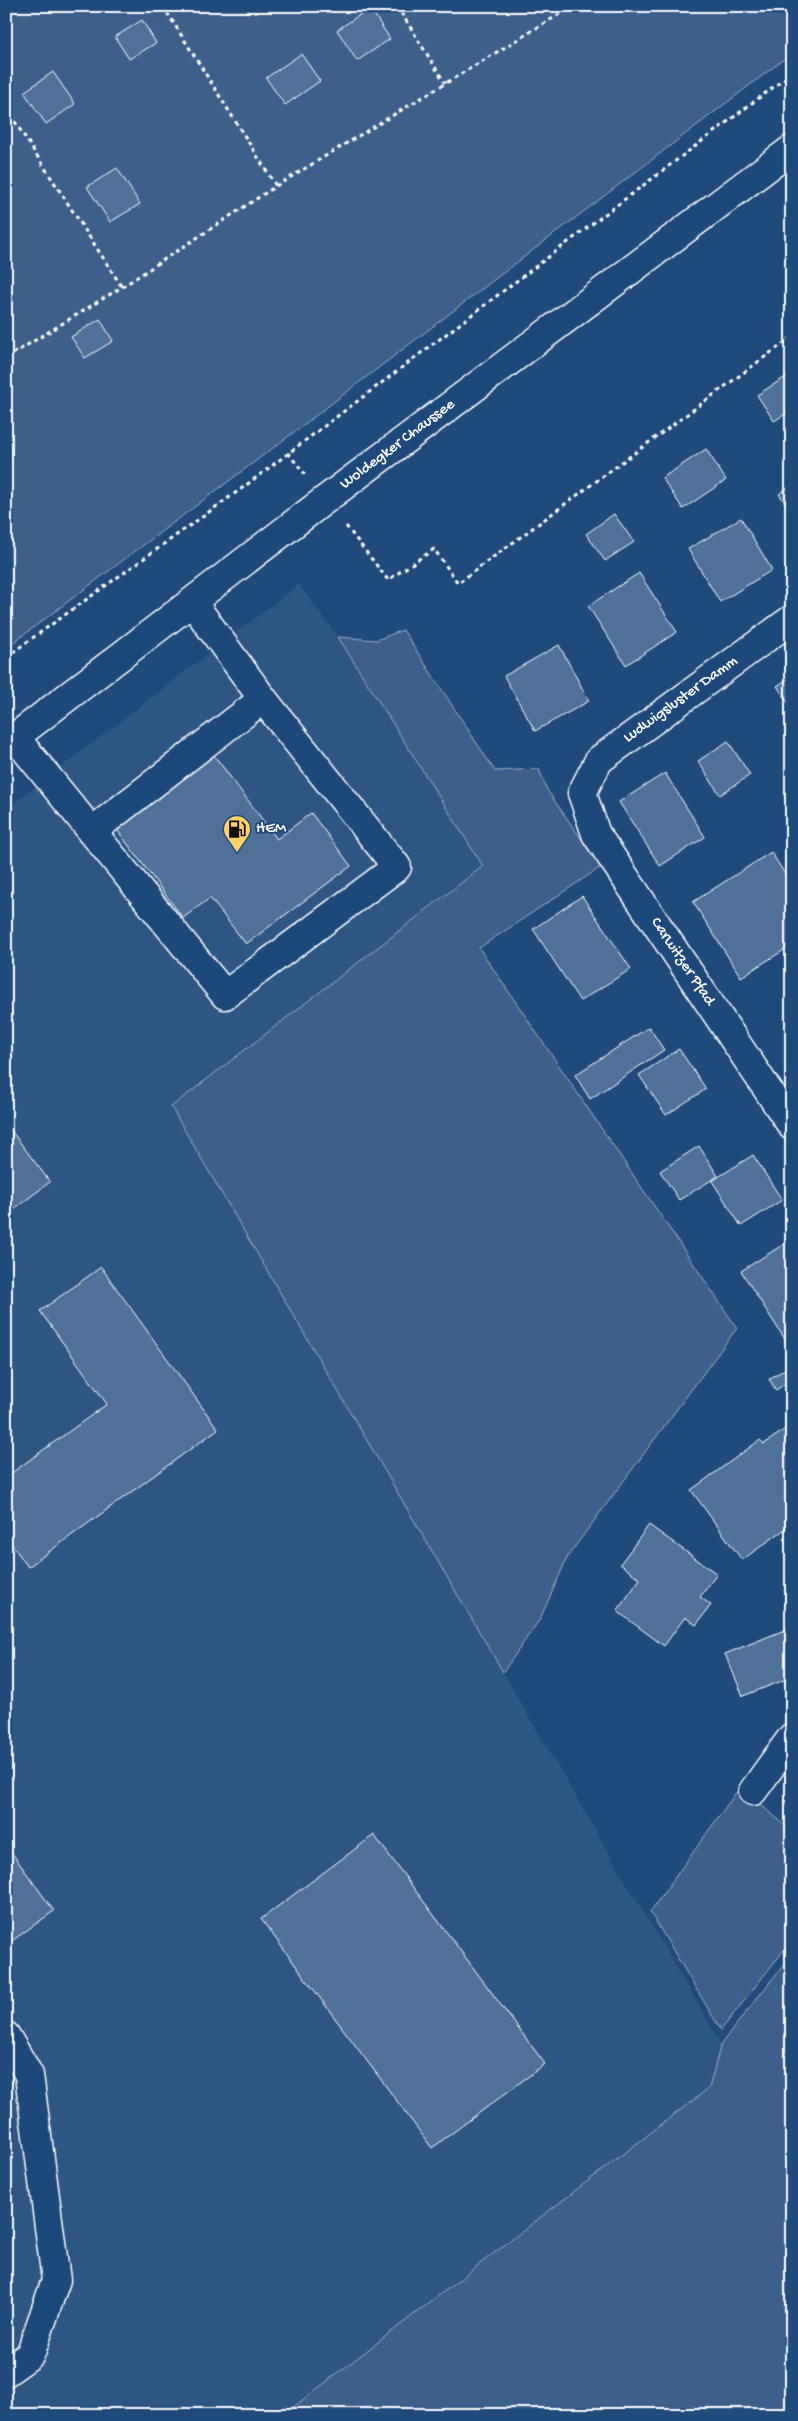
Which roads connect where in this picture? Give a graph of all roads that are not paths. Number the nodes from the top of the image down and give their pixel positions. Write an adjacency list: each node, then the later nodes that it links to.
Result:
1 (792, 149): 2 (main road, Woldegker Chaussee)
2 (192, 602): 4 (main road); 5 (main road, Woldegker Chaussee)
3 (792, 619): 6 (main road, Ludwigsluster Damm)
4 (263, 699): 7 (main road); 7 (main road)
5 (11, 741): 7 (main road)
6 (582, 792): 8 (main road, Carwitzer Pfad)
7 (91, 832)
8 (792, 1126)
9 (792, 1737): 10 (main road)
10 (753, 1791)
11 (6, 2036): 12 (main road)
12 (6, 2372)

